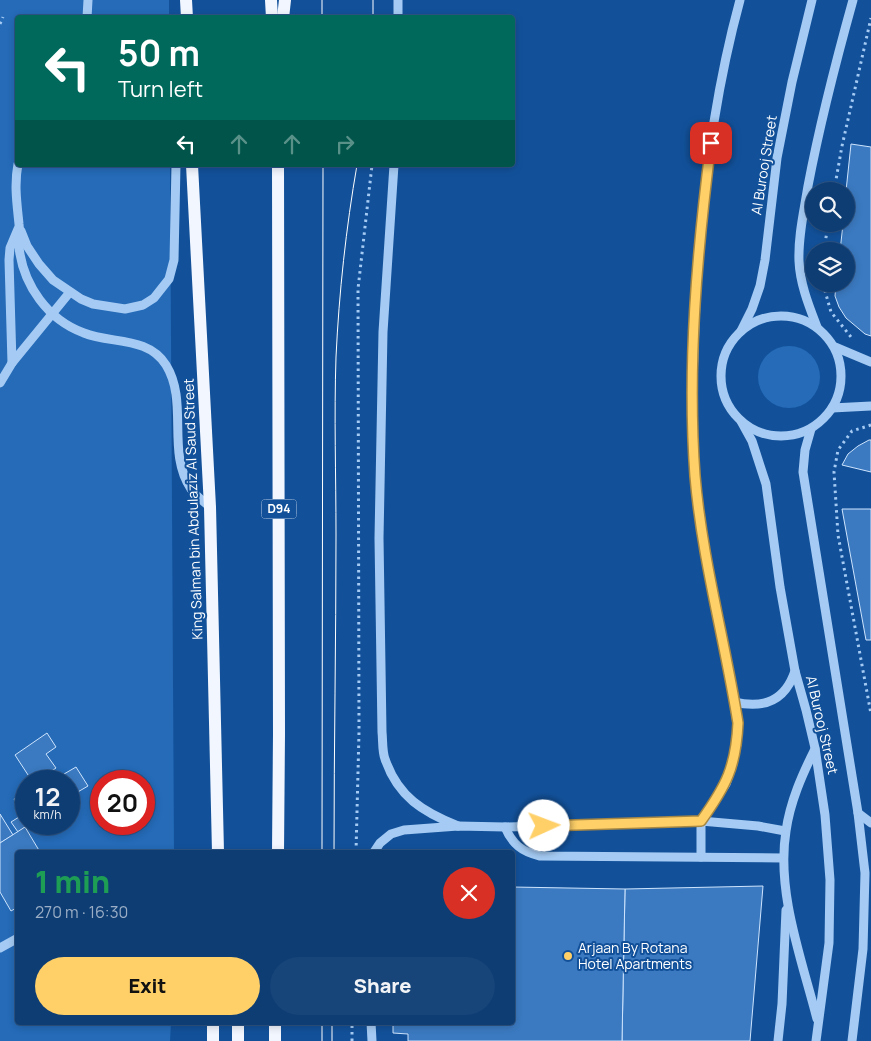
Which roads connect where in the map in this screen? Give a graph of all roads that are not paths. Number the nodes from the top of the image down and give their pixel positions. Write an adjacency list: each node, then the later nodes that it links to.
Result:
1 (88, 0): 9 (street)
2 (186, 0): 10 (main road)
3 (270, 0): 11 (main road)
4 (285, 0): 12 (main road)
5 (398, 0): 13 (street)
6 (740, 0): 34 (street)
7 (853, 0): 22 (street)
8 (809, 2): 23 (street, Al Burooj Street)
9 (87, 15)
10 (187, 15)
11 (272, 15)
12 (283, 15)
13 (398, 15)
14 (18, 167): 19 (street)
15 (176, 167): 20 (street)
16 (192, 167): 32 (main road, King Salman bin Abdulaziz Al Saud Street)
17 (278, 167): 43 (main road, D94)
18 (394, 167): 39 (street)
19 (20, 226): 20 (street); 21 (street); 26 (street)
20 (70, 292): 21 (street)
21 (52, 314): 26 (street); 32 (street)
22 (817, 327): 23 (street); 24 (street)
23 (740, 332): 30 (street)
24 (835, 347): 25 (street); 29 (street)
25 (871, 362)
26 (12, 363): 27 (street)
27 (0, 383)
28 (871, 406): 29 (street)
29 (832, 408): 31 (street)
30 (741, 421): 31 (street); 33 (street, Al Burooj Street)
31 (811, 429): 36 (street, Al Burooj Street)
32 (210, 507): 42 (main road, King Salman bin Abdulaziz Al Saud Street)
33 (795, 671): 34 (street); 35 (street, Al Burooj Street)
34 (734, 702): 37 (street)
35 (815, 748): 41 (street); 53 (street, Al Burooj Street)
36 (858, 813): 38 (street); 47 (street, Al Burooj Street)
37 (701, 821): 40 (street); 41 (street); 45 (street)
38 (871, 823)
39 (458, 826): 40 (street); 44 (street)
40 (505, 827): 45 (street)
41 (786, 832): 46 (street)
42 (218, 850)
43 (278, 850)
44 (375, 850)
45 (701, 857): 46 (street)
46 (783, 858): 49 (street)
47 (868, 870): 48 (street); 50 (street, Al Burooj Street)
48 (871, 882)
49 (786, 897): 53 (street); 62 (street)
50 (868, 908): 64 (street, Al Burooj Street)
51 (15, 940): 52 (street)
52 (0, 948)
53 (818, 1024): 63 (street, Al Burooj Street)
54 (213, 1025): 58 (main road)
55 (238, 1025): 59 (main road)
56 (275, 1025): 60 (main road)
57 (371, 1025): 61 (street)
58 (213, 1041)
59 (238, 1041)
60 (275, 1041)
61 (372, 1041)
62 (778, 1041)
63 (816, 1041)
64 (852, 1041)

